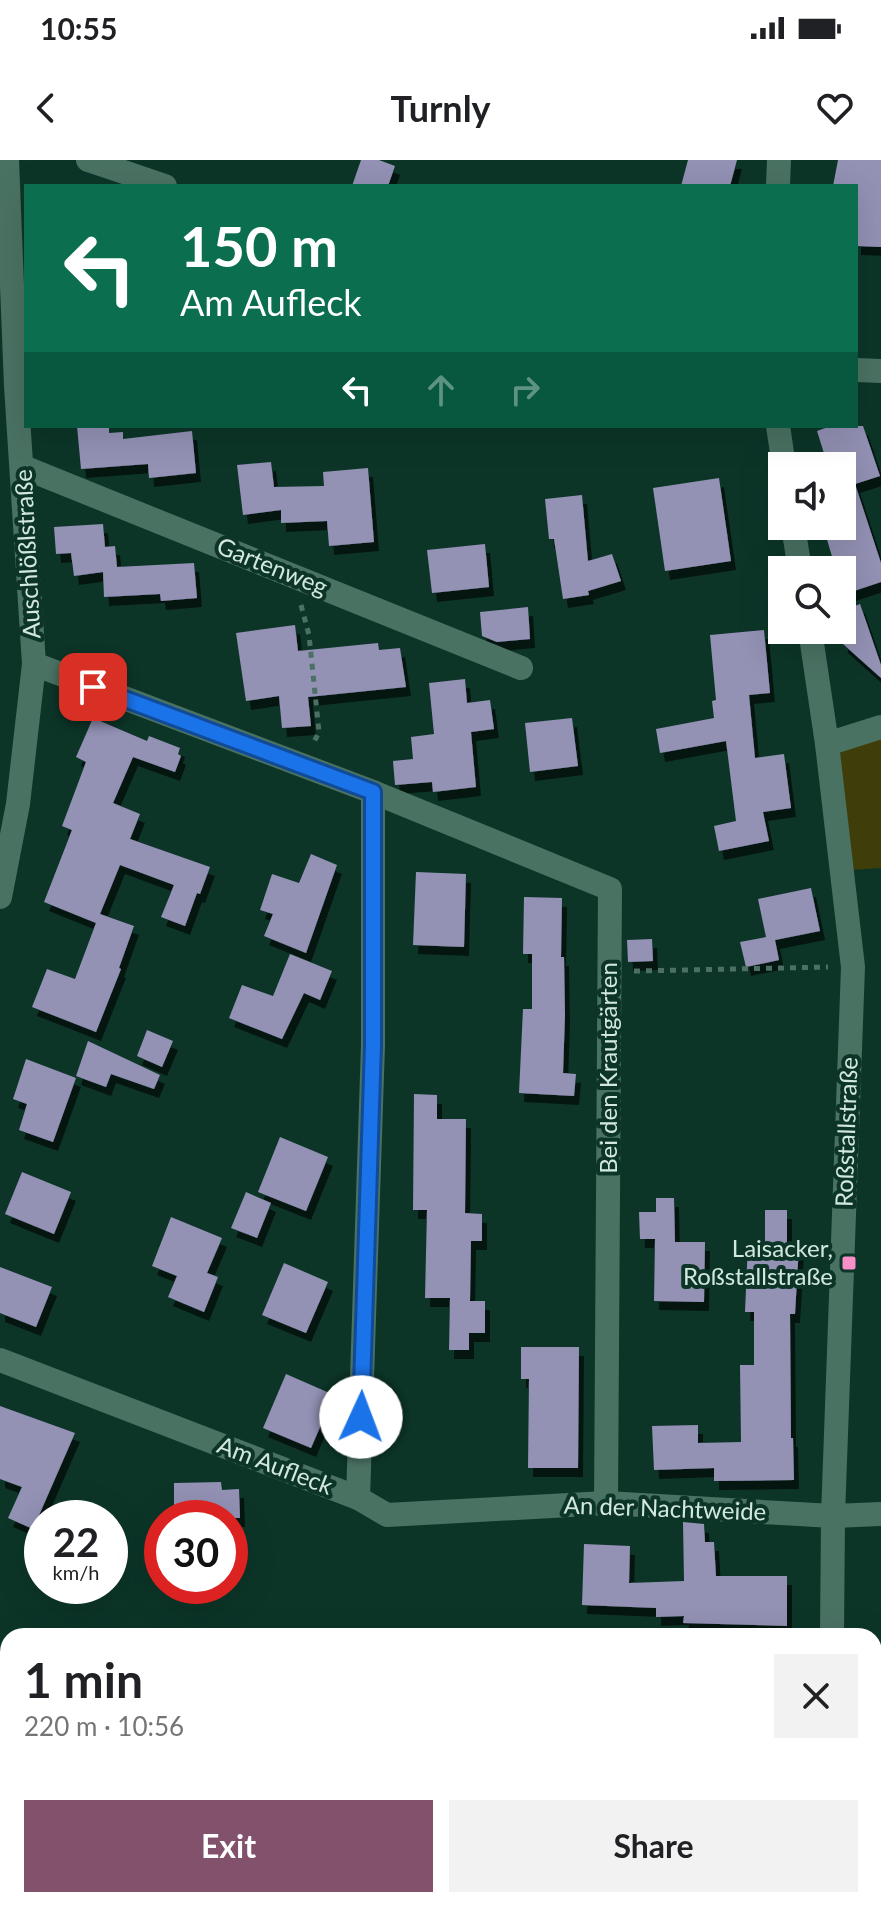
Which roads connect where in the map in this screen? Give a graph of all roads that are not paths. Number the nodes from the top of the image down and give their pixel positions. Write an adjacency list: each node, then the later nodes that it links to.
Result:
1 (7, 160): 10 (street, Auschlößlstraße)
2 (88, 160): 4 (street)
3 (779, 160): 5 (street)
4 (159, 184)
5 (778, 184)
6 (858, 370): 7 (street)
7 (881, 371)
8 (778, 428): 9 (street)
9 (782, 452)
10 (23, 467): 12 (street, Auschlößlstraße); 13 (street, Gartenweg)
11 (812, 644): 15 (street, Roßstallstraße)
12 (34, 664): 16 (street); 17 (street, Auschlößlstraße)
13 (521, 668)
14 (881, 727): 15 (street)
15 (827, 744): 22 (street, Roßstallstraße)
16 (373, 792): 19 (street, Am Aufleck); 20 (street, Bei den Krautgärten)
17 (0, 897)
18 (0, 1360): 19 (street, Am Aufleck)
19 (358, 1498): 20 (street, An der Nachtweide)
20 (606, 1503): 22 (street, An der Nachtweide)
21 (881, 1514): 22 (street, An der Nachtweide)
22 (833, 1516): 23 (street, Roßstallstraße)
23 (832, 1628)

